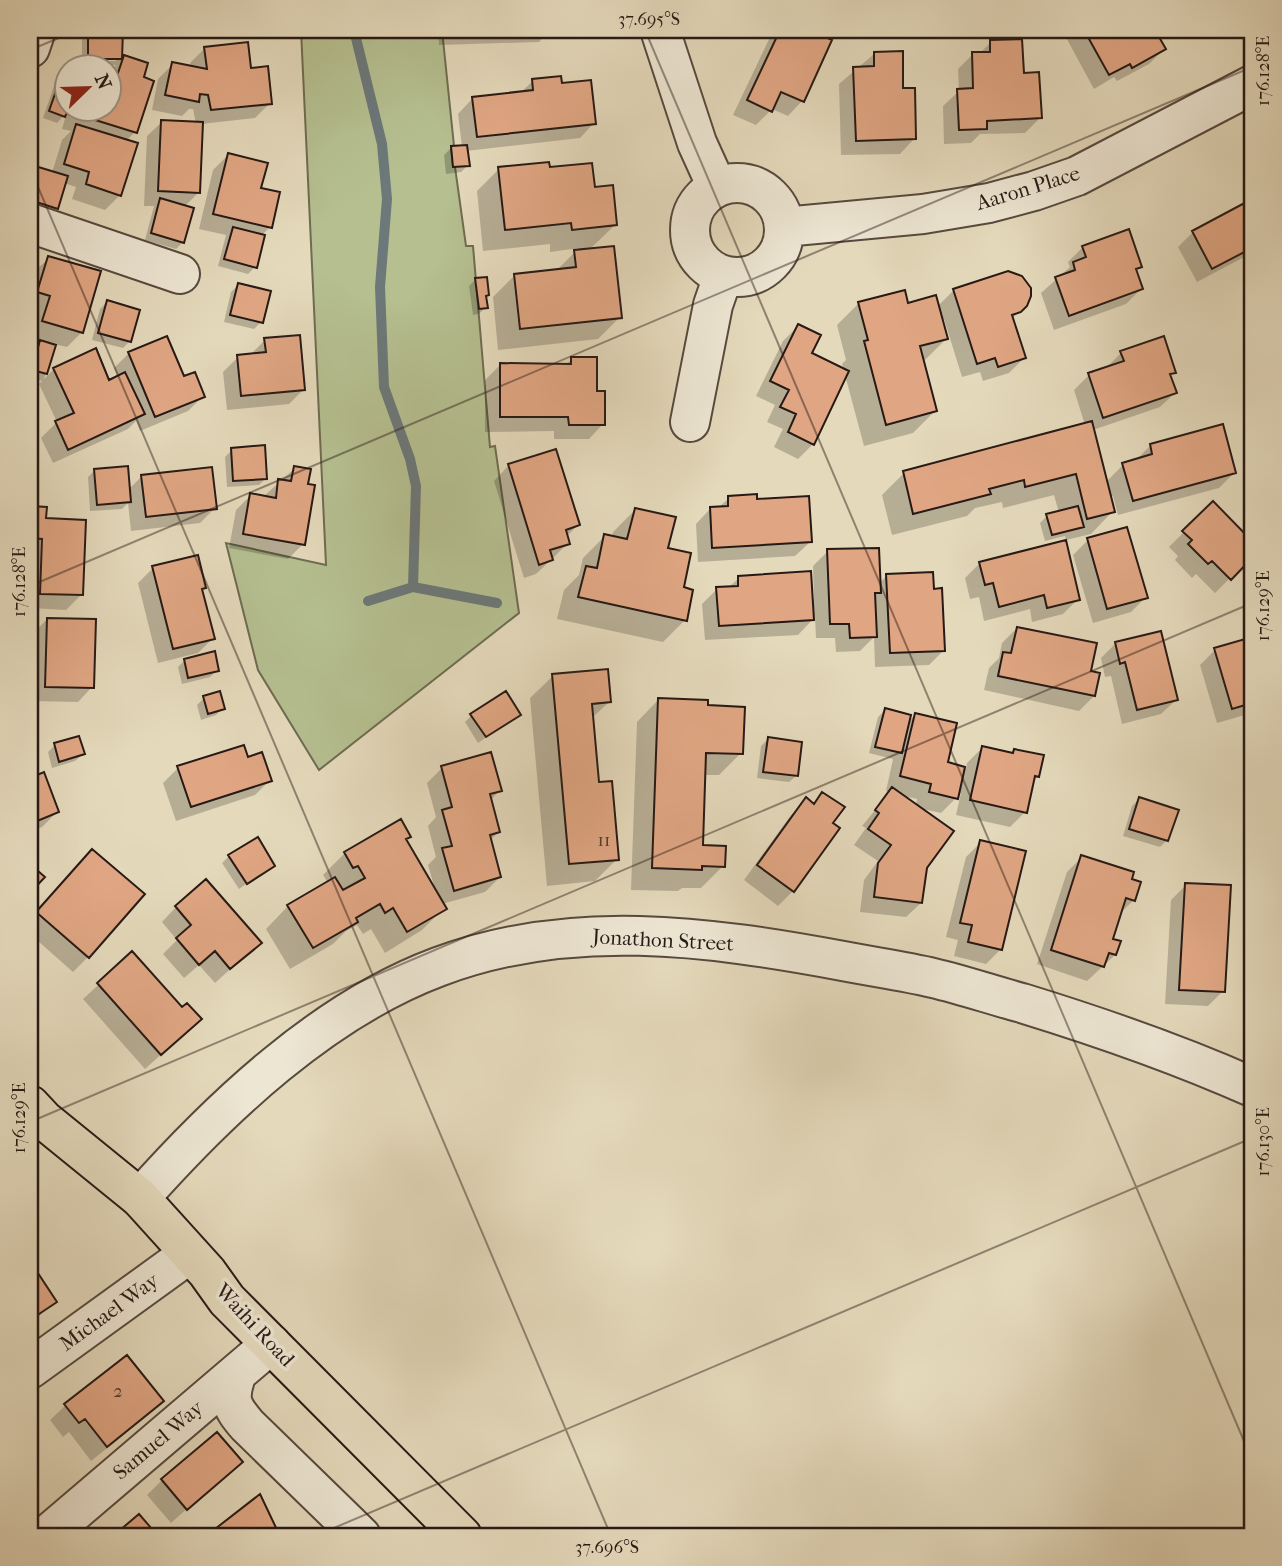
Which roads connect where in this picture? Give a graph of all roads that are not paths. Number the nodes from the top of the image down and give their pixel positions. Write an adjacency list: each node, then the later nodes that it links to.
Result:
1 (36, 30): 3 (street)
2 (660, 30): 5 (street)
3 (30, 48)
4 (1252, 85): 7 (street, Aaron Place)
5 (717, 187): 7 (street); 9 (street)
6 (30, 223): 8 (street)
7 (785, 228): 9 (street)
8 (180, 274)
9 (723, 276): 10 (street)
10 (691, 422)
11 (1252, 1087): 13 (street, Jonathon Street)
12 (34, 1119): 13 (main road, Waihi Road)
13 (140, 1198): 14 (main road, Waihi Road)
14 (189, 1254): 15 (main road, Waihi Road); 16 (street, Michael Way)
15 (271, 1344): 17 (street, Samuel Way); 20 (main road, Waihi Road)
16 (30, 1369)
17 (237, 1373): 18 (street, Samuel Way); 19 (street)
18 (46, 1536)
19 (361, 1536)
20 (462, 1536)

